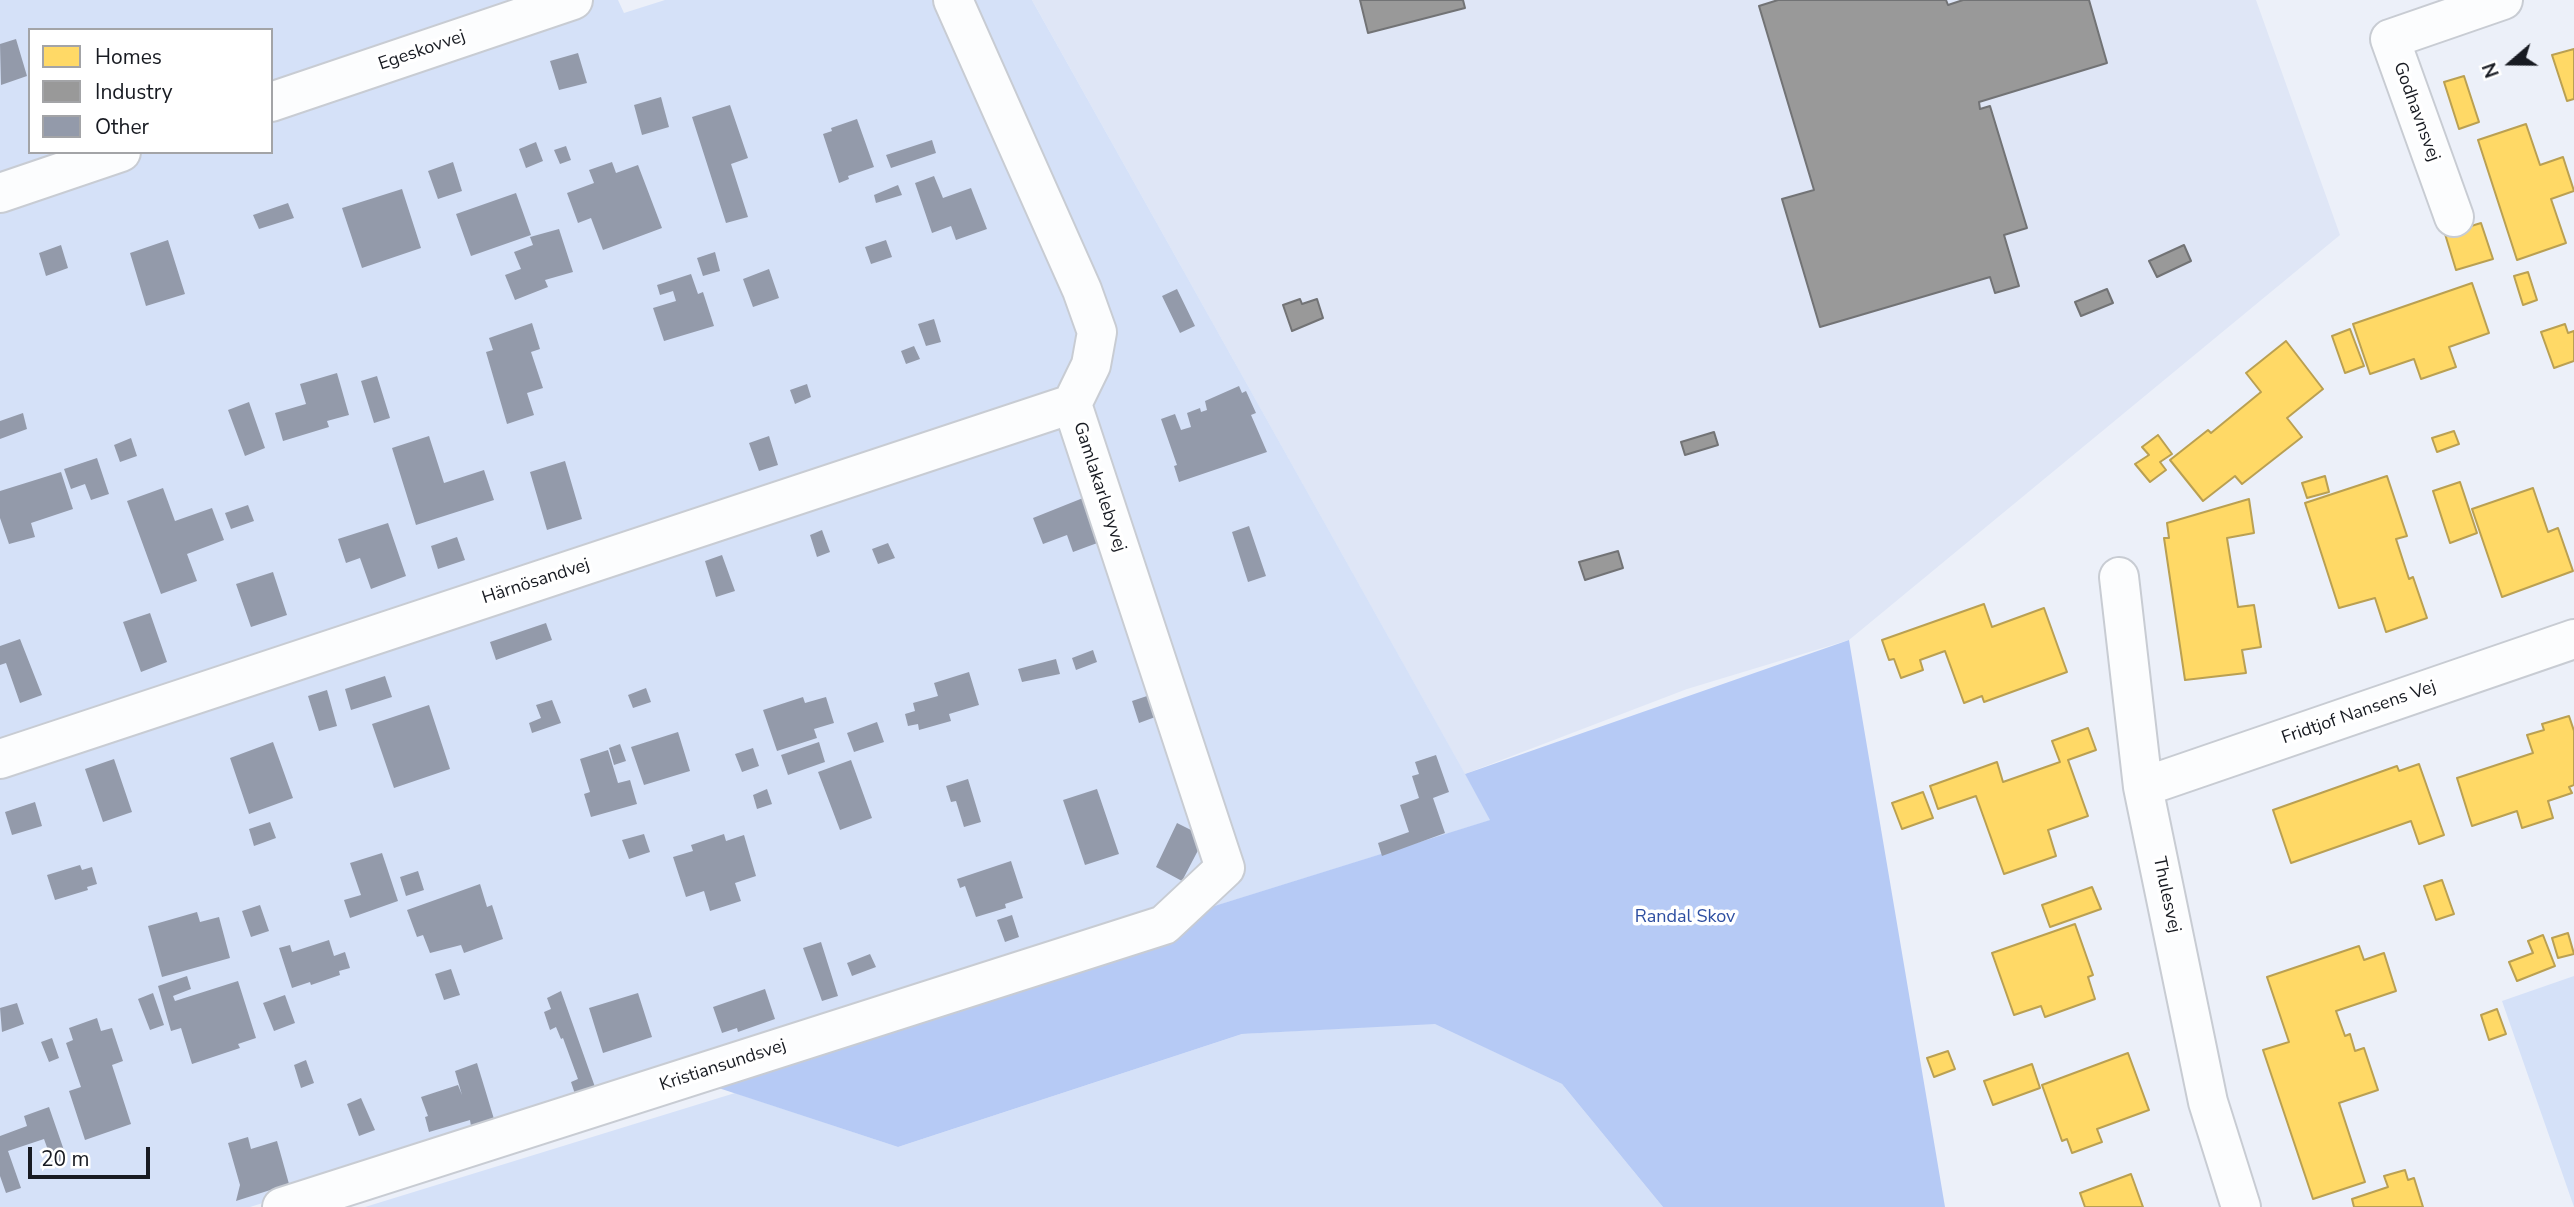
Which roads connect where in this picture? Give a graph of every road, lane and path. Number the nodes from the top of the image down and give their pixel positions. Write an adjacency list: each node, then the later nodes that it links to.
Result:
1 (573, 0): 4 (street, Egeskovvej)
2 (953, 0): 8 (street, Gamlakarlebyvej)
3 (2503, 0): 7 (street, Godhavnsvej)
4 (273, 101)
5 (115, 154): 6 (street)
6 (0, 193)
7 (2454, 217)
8 (1072, 404): 11 (street, Härnösandvej); 13 (street, Gamlakarlebyvej)
9 (2119, 577): 12 (street, Thulesvej)
10 (2574, 639): 12 (street, Fridtjof Nansens Vej)
11 (0, 759)
12 (2144, 787): 15 (street, Thulesvej)
13 (1164, 925): 14 (street, Kristiansundsvej)
14 (282, 1207)
15 (2241, 1207)

